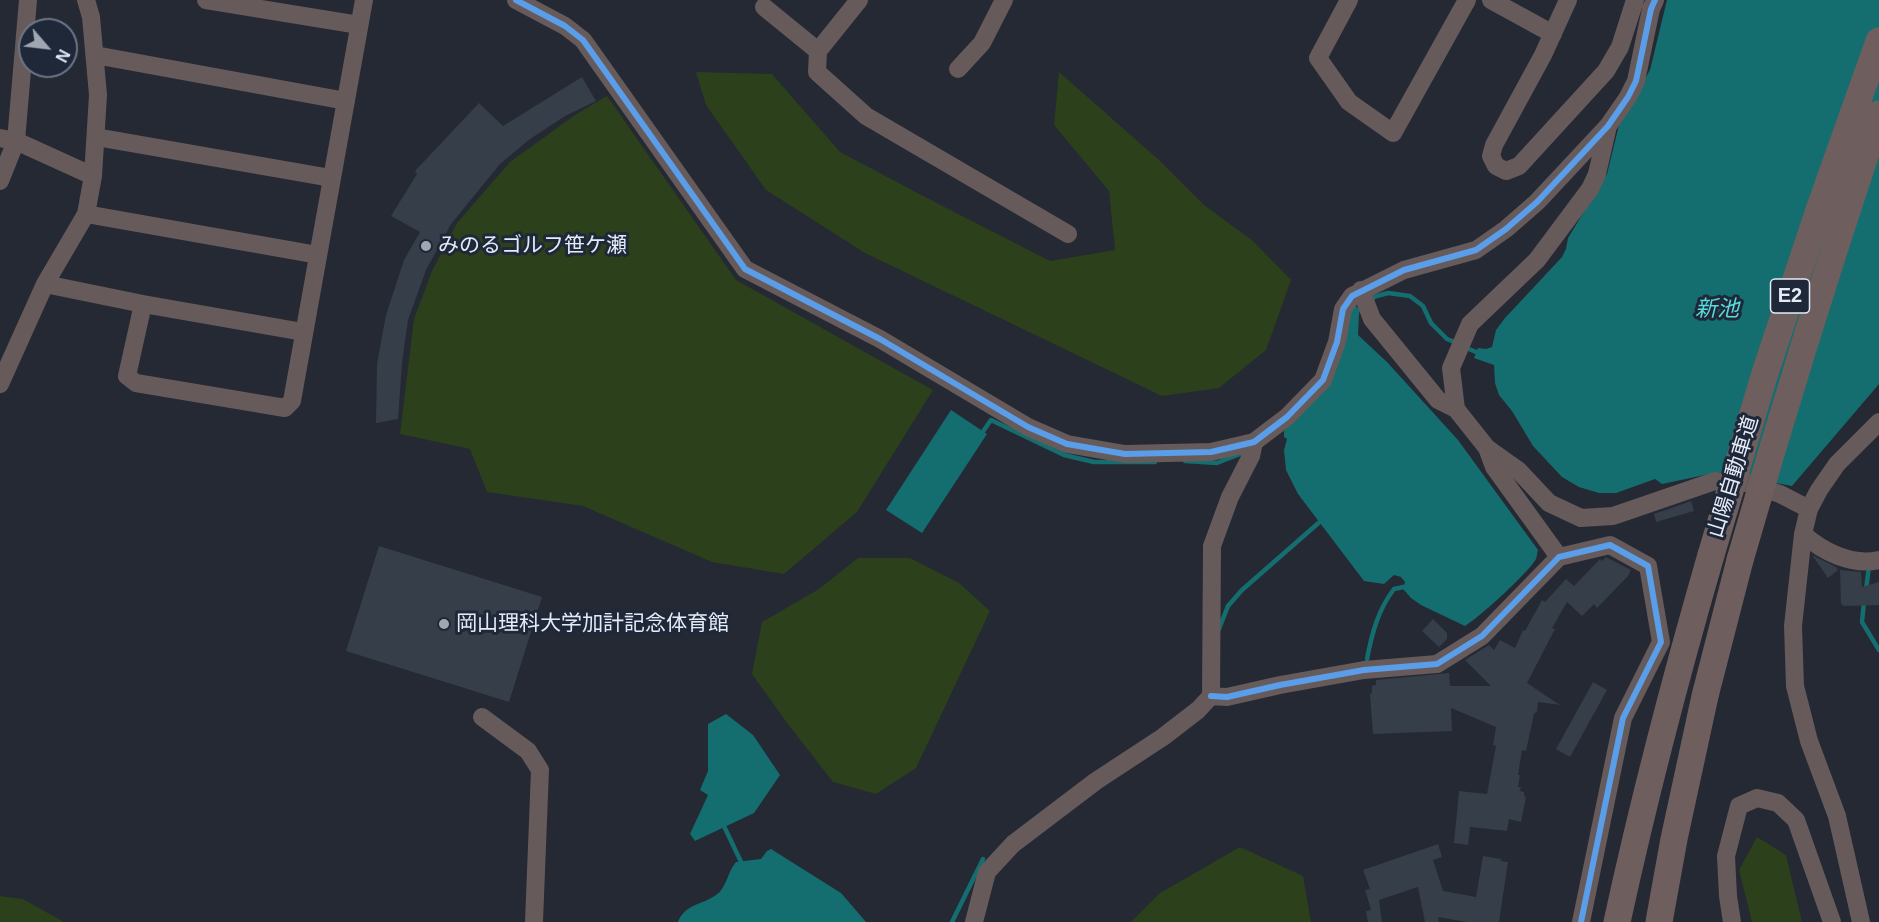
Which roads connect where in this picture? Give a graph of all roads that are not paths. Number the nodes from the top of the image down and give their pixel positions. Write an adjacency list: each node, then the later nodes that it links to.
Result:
1 (28, 0): 25 (street)
2 (86, 0): 19 (street)
3 (207, 0): 15 (street)
4 (364, 0): 15 (street)
5 (516, 0): 39 (street)
6 (859, 0): 18 (street)
7 (1004, 0): 20 (street)
8 (1349, 0): 9 (street)
9 (1467, 0)
10 (1491, 0): 16 (street)
11 (1568, 0): 16 (street)
12 (1635, 0): 16 (street)
13 (1655, 0): 23 (street)
14 (762, 2): 18 (street)
15 (359, 25): 21 (street)
16 (1553, 34)
17 (1879, 41): 50 (highway, 山陽自動車道 / E2, bridge)
18 (818, 51): 30 (street)
19 (95, 55): 21 (street); 24 (street)
20 (958, 69)
21 (346, 101): 27 (street)
22 (1879, 114): 51 (highway, 山陽自動車道 / E2, bridge)
23 (1608, 126): 33 (street); 37 (street)
24 (96, 136): 26 (street); 27 (street)
25 (8, 140): 26 (street); 28 (street)
26 (93, 176): 29 (street)
27 (331, 178): 31 (street)
28 (0, 181)
29 (86, 214): 31 (street); 32 (street)
30 (1068, 234)
31 (318, 255): 35 (street)
32 (45, 284): 34 (street); 36 (street)
33 (1364, 298): 37 (street); 39 (street)
34 (143, 303): 35 (street); 35 (street)
35 (303, 332)
36 (0, 384)
37 (1456, 409): 40 (street)
38 (1879, 422): 41 (street)
39 (1254, 442): 45 (street)
40 (1487, 448): 41 (street); 43 (street)
41 (1809, 509): 42 (street)
42 (1803, 534): 44 (street); 54 (street)
43 (1559, 557): 45 (street); 49 (street)
44 (1872, 561)
45 (1211, 696): 48 (street)
46 (482, 717): 47 (street)
47 (534, 922)
48 (974, 922)
49 (1581, 922)
50 (1617, 922)
51 (1659, 922)
52 (1732, 922): 53 (street)
53 (1832, 922)
54 (1861, 922)

